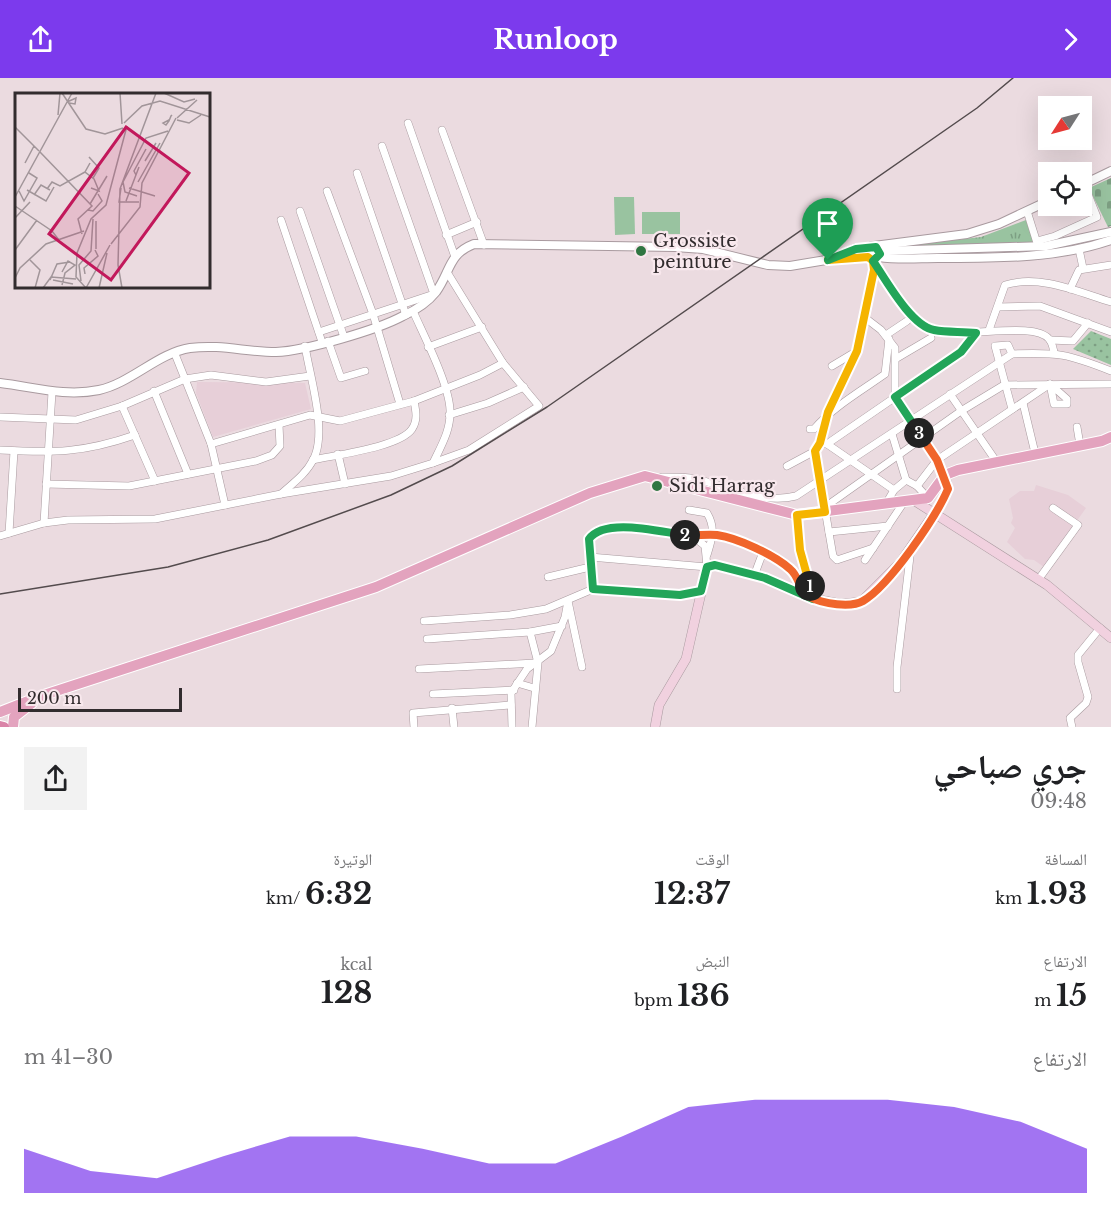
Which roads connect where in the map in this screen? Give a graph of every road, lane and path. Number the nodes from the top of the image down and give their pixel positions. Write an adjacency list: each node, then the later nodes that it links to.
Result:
1 (408, 123): 15 (street)
2 (442, 130): 13 (street)
3 (382, 146): 26 (street)
4 (1111, 171): 6 (street)
5 (357, 174): 28 (street)
6 (1092, 180)
7 (327, 191): 31 (street)
8 (1092, 204): 17 (street)
9 (1038, 206): 11 (street)
10 (300, 211): 35 (street)
11 (1027, 211): 17 (street); 20 (street)
12 (281, 220): 39 (street)
13 (477, 222): 15 (street); 18 (street)
14 (1111, 232): 17 (street)
15 (446, 235): 21 (street)
16 (1111, 240): 19 (street)
17 (1038, 244): 20 (street)
18 (484, 245): 20 (street); 21 (street)
19 (1079, 249): 20 (street); 23 (street)
20 (874, 253): 32 (street); 41 (street)
21 (455, 256): 24 (street)
22 (1111, 265): 23 (street)
23 (1083, 268): 25 (street)
24 (447, 272): 26 (street); 37 (street)
25 (1070, 289): 27 (street); 29 (street)
26 (434, 294): 28 (street); 30 (street)
27 (1111, 302)
28 (402, 303): 30 (street); 31 (street)
29 (998, 307): 34 (street); 38 (street)
30 (409, 313): 36 (street); 48 (street)
31 (372, 314): 35 (street); 36 (street)
32 (864, 317): 43 (street); 49 (street)
33 (908, 321): 43 (street)
34 (1088, 323): 40 (street); 45 (street)
35 (339, 326): 39 (street); 42 (street)
36 (376, 327): 42 (street); 73 (street)
37 (482, 327): 48 (street); 55 (street)
38 (989, 330): 41 (street); 45 (street)
39 (319, 332): 46 (street)
40 (1111, 332)
41 (976, 333): 70 (street)
42 (344, 337): 46 (street)
43 (887, 337): 53 (street); 77 (street)
44 (931, 338): 53 (street)
45 (1050, 340): 50 (street)
46 (325, 341): 47 (street); 57 (street)
47 (305, 346): 51 (street); 59 (street)
48 (428, 347): 66 (street)
49 (857, 351): 56 (street); 77 (street)
50 (1054, 352): 52 (street); 58 (street)
51 (175, 354): 60 (street); 68 (street)
52 (1012, 354): 54 (street); 54 (street)
53 (897, 358): 70 (street)
54 (999, 362): 62 (street); 69 (street)
55 (502, 363): 65 (street); 66 (street)
56 (832, 366)
57 (365, 371)
58 (1111, 371)
59 (310, 376): 60 (street); 78 (street)
60 (185, 379): 67 (street); 92 (street)
61 (0, 383): 68 (street)
62 (1004, 384): 63 (street); 75 (street); 76 (street)
63 (1050, 384): 64 (street); 72 (street)
64 (1111, 384)
65 (524, 387): 79 (street); 105 (street)
66 (445, 390): 71 (street); 79 (street)
67 (154, 391): 74 (street); 109 (street)
68 (52, 392): 81 (street)
69 (950, 394): 76 (street); 82 (street)
70 (895, 397): 82 (street); 91 (street)
71 (414, 401): 73 (street); 99 (street)
72 (1023, 403): 75 (street); 98 (street)
73 (400, 404): 78 (street)
74 (122, 406): 81 (street); 88 (street)
75 (1012, 409): 87 (street)
76 (961, 411): 87 (street); 89 (street)
77 (828, 412): 85 (street); 91 (street)
78 (317, 415): 83 (street); 101 (street)
79 (449, 415): 105 (street)
80 (0, 417): 81 (street)
81 (52, 419): 97 (street)
82 (911, 421): 86 (street); 89 (street)
83 (279, 425): 92 (street); 107 (street)
84 (1077, 427): 93 (street)
85 (810, 429)
86 (892, 434): 100 (street); 102 (street)
87 (975, 434): 103 (street); 104 (street)
88 (135, 435): 97 (street); 113 (street)
89 (923, 439): 100 (street); 103 (street)
90 (1108, 441): 93 (main road)
91 (824, 443): 96 (street); 102 (street)
92 (211, 444): 107 (street)
93 (1080, 445): 98 (main road)
94 (0, 450): 95 (street)
95 (14, 451): 97 (street); 132 (street)
96 (815, 451): 106 (street); 114 (street)
97 (49, 453): 115 (street)
98 (1035, 453): 104 (main road)
99 (338, 454): 101 (street); 116 (street)
100 (900, 455): 108 (street); 112 (street)
101 (313, 460): 119 (street)
102 (851, 460): 108 (street); 114 (street)
103 (937, 460): 111 (street); 117 (street)
104 (996, 461): 111 (main road)
105 (433, 463): 116 (street)
106 (787, 466)
107 (219, 470): 109 (street); 123 (street)
108 (873, 473): 118 (street); 125 (street)
109 (188, 474): 113 (street)
110 (645, 476): 114 (street); 128 (main road); 164 (main road)
111 (945, 476): 120 (main road); 127 (main road)
112 (906, 480): 117 (street); 118 (street)
113 (155, 481): 115 (street)
114 (820, 481): 125 (street)
115 (46, 484): 129 (street)
116 (345, 484): 119 (street)
117 (917, 486): 120 (street)
118 (894, 490): 121 (street)
119 (281, 494): 123 (street)
120 (928, 498): 122 (main road)
121 (887, 502): 122 (main road); 125 (main road)
122 (909, 502): 127 (main road); 130 (street)
123 (225, 505): 129 (street)
124 (1053, 508): 145 (street)
125 (825, 509): 128 (main road); 131 (street)
126 (689, 510): 133 (street)
127 (933, 514): 137 (main road); 145 (main road)
128 (797, 515): 149 (street)
129 (44, 523): 132 (street)
130 (888, 526): 131 (street); 136 (street)
131 (829, 532): 136 (street)
132 (9, 533): 134 (street)
133 (714, 534): 135 (street); 138 (street); 141 (street)
134 (0, 536)
135 (693, 536): 139 (street); 141 (street)
136 (873, 548): 140 (street)
137 (911, 548): 149 (main road); 162 (street)
138 (763, 552): 143 (street); 148 (street)
139 (590, 557): 141 (street); 142 (street)
140 (865, 560)
141 (706, 563): 143 (main road); 147 (main road)
142 (590, 567): 144 (street); 146 (street)
143 (754, 576): 148 (main road)
144 (548, 577)
145 (1038, 580): 153 (main road)
146 (593, 589): 147 (street); 150 (street)
147 (701, 591): 173 (main road)
148 (803, 594): 149 (main road)
149 (813, 599)
150 (567, 601): 151 (street); 152 (street); 158 (street)
151 (424, 621)
152 (562, 626): 154 (street); 157 (street)
153 (1100, 628): 155 (main road); 174 (street)
154 (530, 632): 156 (street); 157 (street)
155 (1111, 638)
156 (427, 639)
157 (538, 663): 159 (street); 160 (street); 161 (street)
158 (582, 667)
159 (419, 669)
160 (515, 686): 161 (street); 163 (street); 165 (street)
161 (534, 688): 172 (street)
162 (897, 689)
163 (434, 694)
164 (40, 696): 167 (main road); 168 (main road)
165 (512, 705): 166 (street); 171 (street)
166 (452, 708): 169 (street); 170 (street)
167 (0, 712)
168 (13, 727)
169 (414, 727)
170 (454, 727)
171 (512, 727)
172 (532, 727)
173 (655, 727)
174 (1072, 727)

